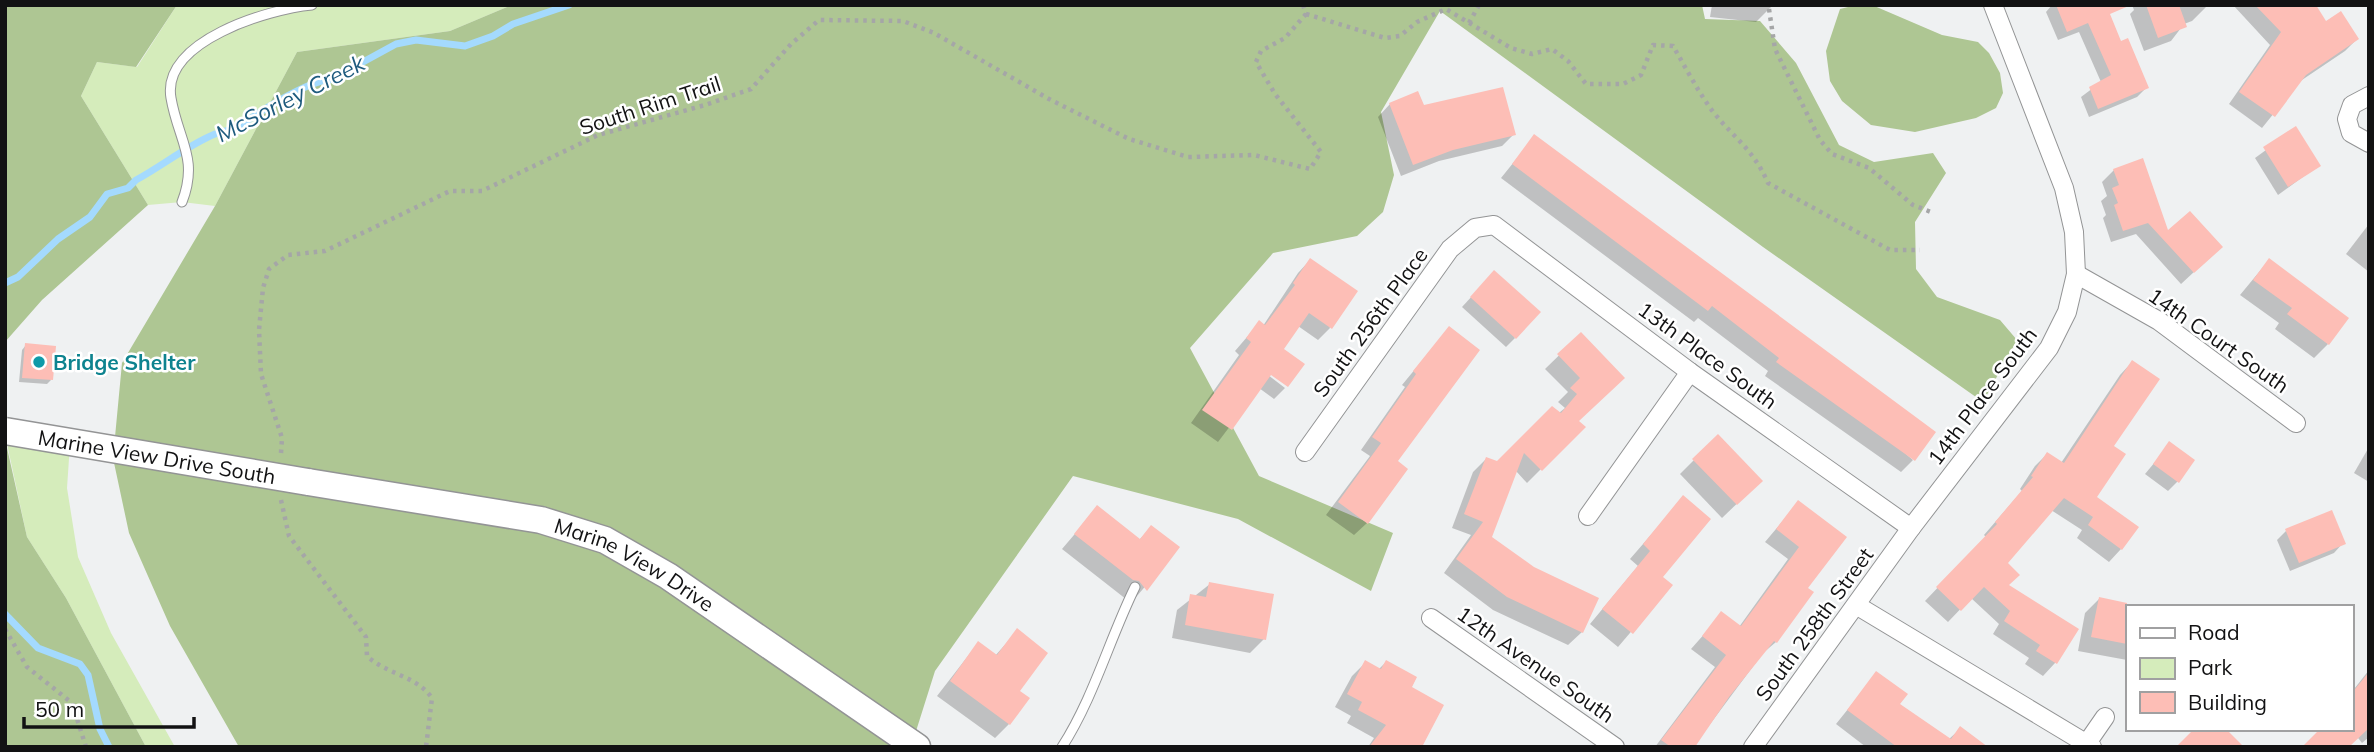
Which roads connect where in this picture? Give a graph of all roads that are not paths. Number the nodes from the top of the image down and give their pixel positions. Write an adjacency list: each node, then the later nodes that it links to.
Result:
1 (312, 5): 5 (lane)
2 (1993, 5): 7 (street, 14th Place South)
3 (2369, 96): 4 (street)
4 (2369, 143)
5 (182, 202)
6 (1479, 226): 8 (street, 13th Place South); 11 (street, South 256th Place)
7 (2076, 274): 9 (street, 14th Court South); 14 (street, 14th Place South)
8 (1690, 372): 13 (street); 14 (street, 13th Place South)
9 (2297, 423)
10 (5, 431): 12 (main road, Marine View Drive South, bridge)
11 (1305, 452)
12 (308, 482): 20 (main road, Marine View Drive)
13 (1588, 516)
14 (1911, 528): 16 (street, South 258th Street)
15 (1135, 587): 21 (lane)
16 (1856, 604): 19 (street); 23 (street, South 258th Street)
17 (1431, 618): 22 (street, 12th Avenue South)
18 (2105, 717): 19 (street)
19 (2090, 745)
20 (918, 747)
21 (1062, 747)
22 (1615, 747)
23 (1753, 747)

